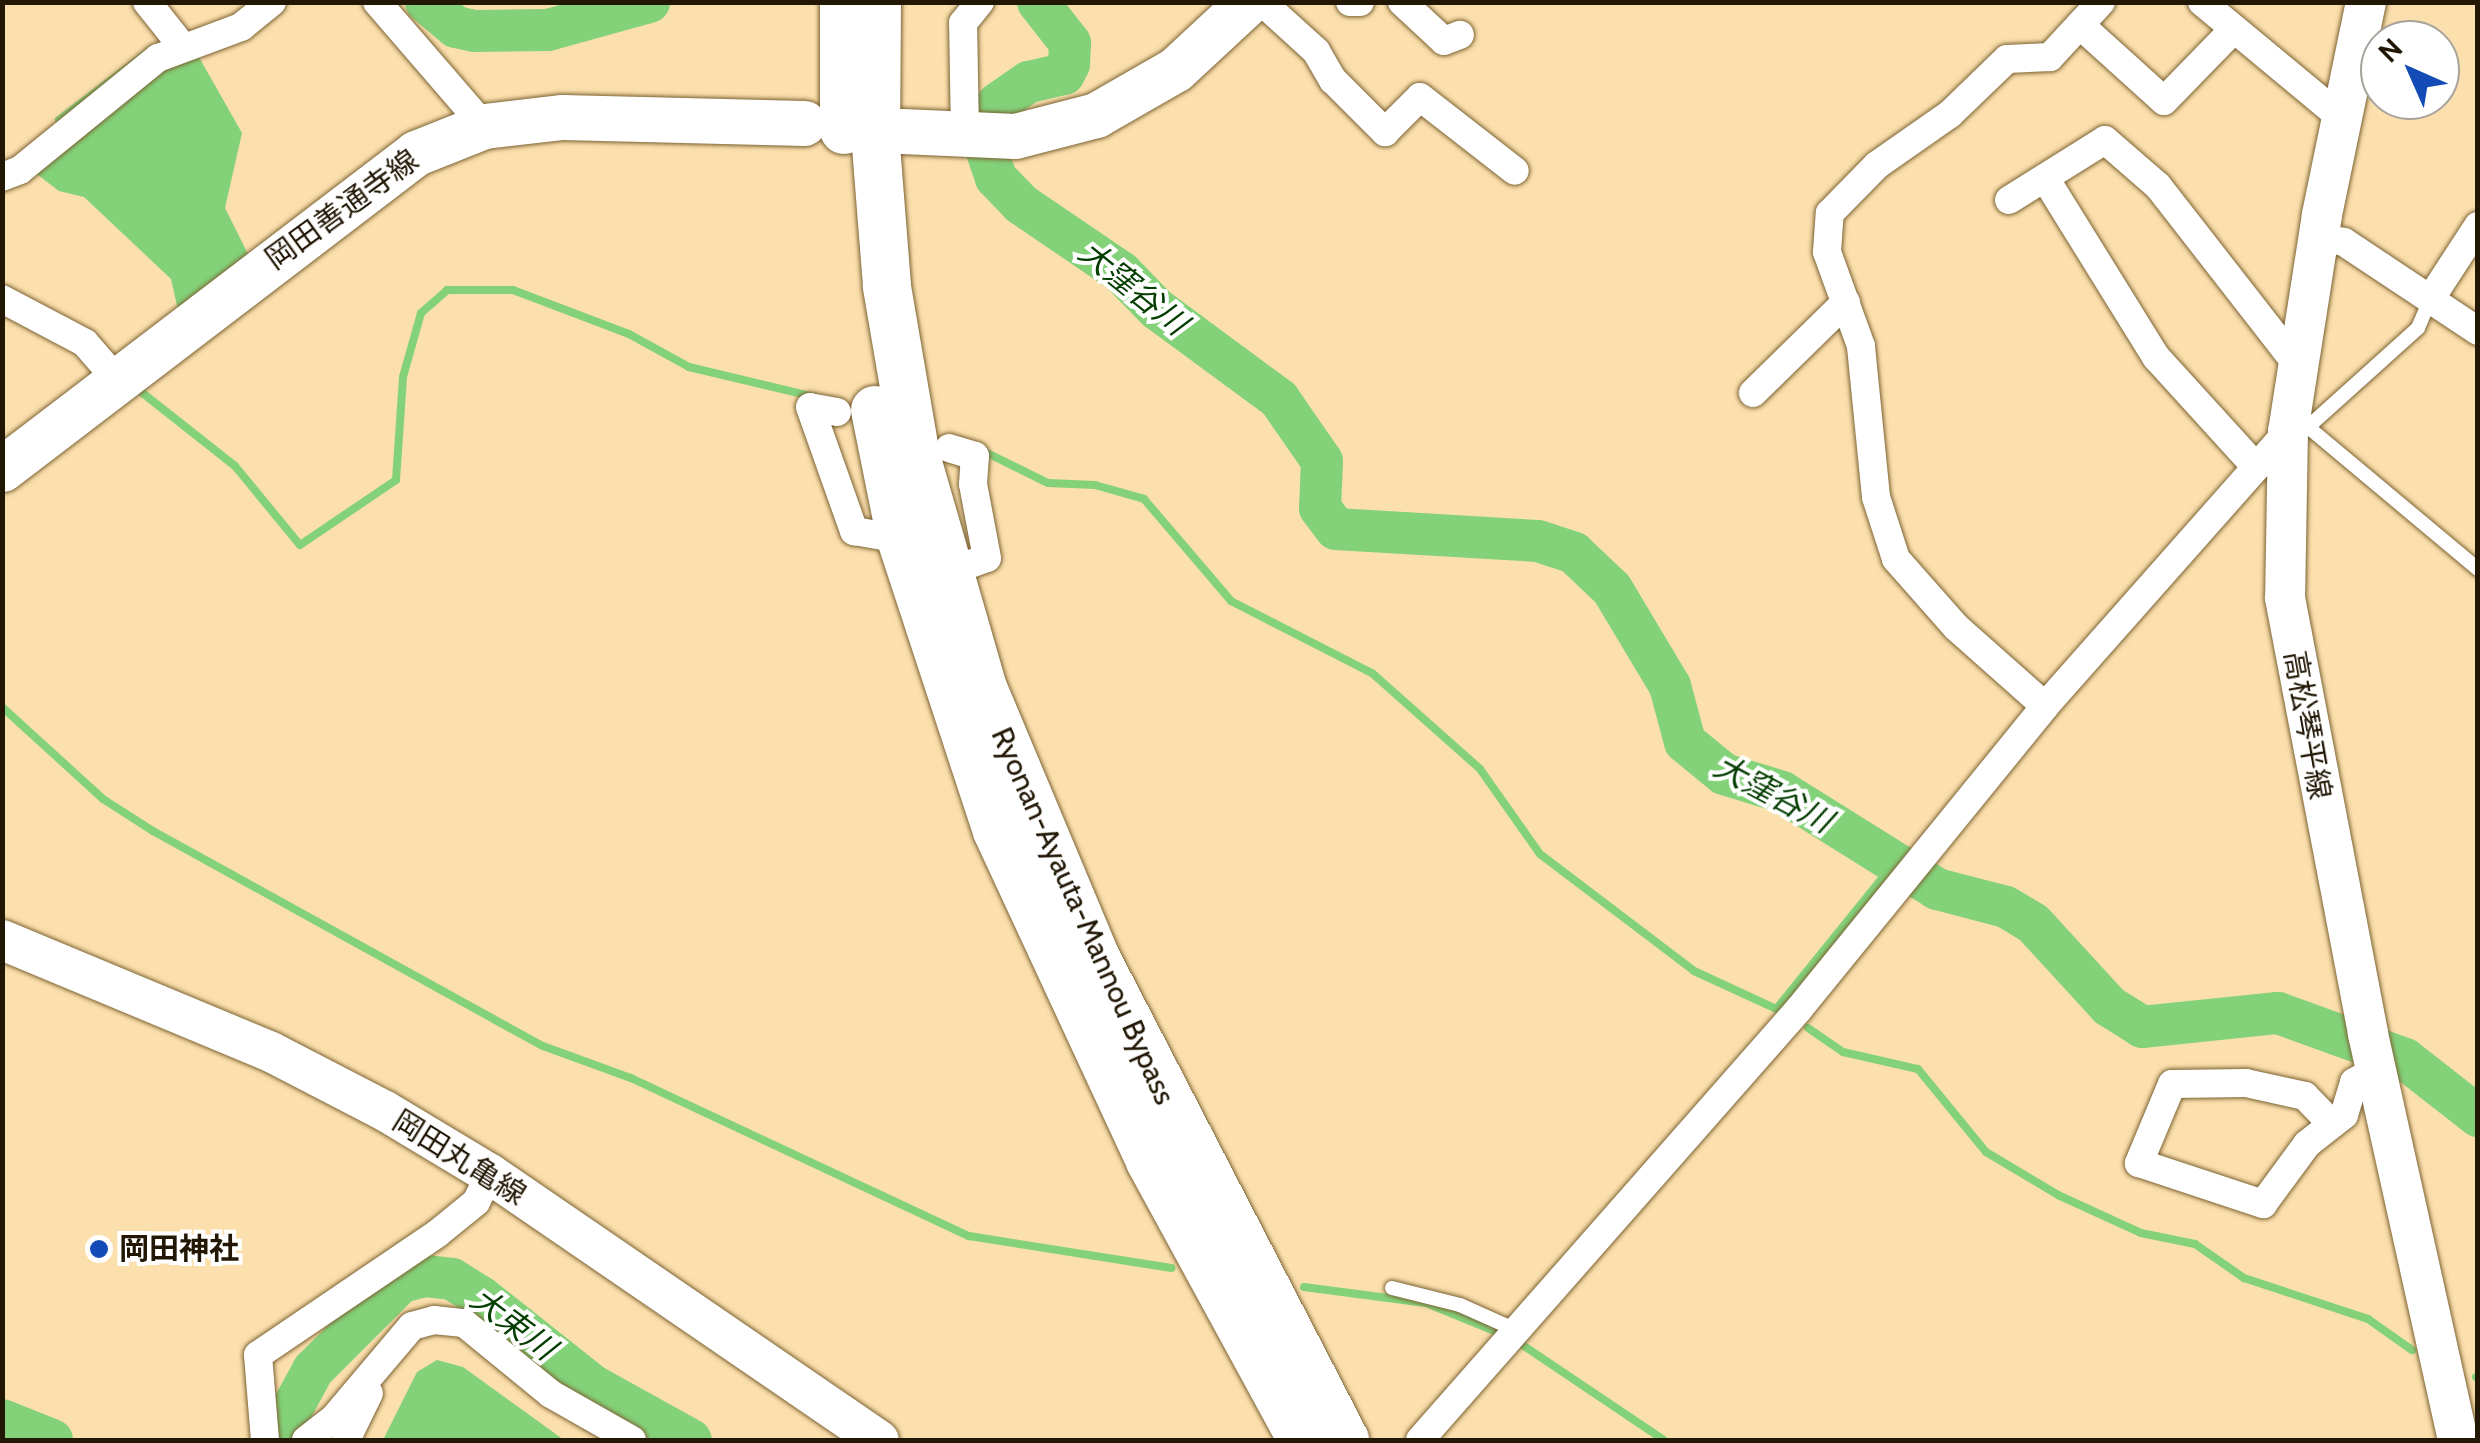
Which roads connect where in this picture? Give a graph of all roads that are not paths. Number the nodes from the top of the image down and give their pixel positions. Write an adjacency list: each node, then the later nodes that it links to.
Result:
1 (147, 2): 18 (street)
2 (272, 2): 18 (street)
3 (376, 2): 21 (street)
4 (844, 2): 42 (highway, Ryonan-Ayauta-Mannou Bypass)
5 (877, 2): 44 (highway, Ryonan-Ayauta-Mannou Bypass)
6 (980, 2): 23 (street)
7 (1248, 2): 23 (main road)
8 (1262, 2): 24 (street)
9 (1350, 2): 10 (street)
10 (1360, 2)
11 (1402, 2): 17 (street)
12 (2101, 2): 15 (street)
13 (2202, 2): 16 (street)
14 (2366, 2): 19 (main road, 高松琴平線)
15 (2080, 25): 16 (street); 32 (street)
16 (2234, 30): 19 (street)
17 (1460, 35)
18 (182, 46): 25 (street)
19 (2343, 119): 29 (main road, 高松琴平線)
20 (804, 123): 21 (main road, 岡田善通寺線)
21 (484, 126): 35 (main road, 岡田善通寺線)
22 (902, 131): 23 (main road)
23 (965, 134)
24 (1515, 171)
25 (2, 177)
26 (2045, 178): 27 (street); 34 (street); 40 (street)
27 (2009, 200)
28 (2478, 226): 30 (street)
29 (2320, 238): 30 (street); 34 (main road, 高松琴平線)
30 (2431, 298): 33 (street); 38 (lane)
31 (2, 299): 35 (street)
32 (1846, 302): 36 (street); 45 (street)
33 (2478, 331)
34 (2299, 367): 38 (main road, 高松琴平線)
35 (118, 381): 41 (main road, 岡田善通寺線)
36 (1753, 392)
37 (836, 412): 42 (street)
38 (2295, 428): 40 (street); 43 (lane); 47 (main road, 高松琴平線)
39 (949, 448): 44 (street)
40 (2256, 467): 45 (street)
41 (2, 468)
42 (901, 539): 58 (highway, Ryonan-Ayauta-Mannou Bypass)
43 (2478, 570)
44 (948, 572): 59 (highway, Ryonan-Ayauta-Mannou Bypass)
45 (2045, 706): 51 (street)
46 (2, 940): 49 (main road, 岡田丸亀線)
47 (2372, 1055): 48 (street); 61 (main road, 高松琴平線)
48 (2332, 1124): 48 (street)
49 (490, 1174): 53 (street); 57 (main road, 岡田丸亀線)
50 (1392, 1288): 51 (lane)
51 (1515, 1337): 60 (street)
52 (370, 1377): 54 (street); 55 (street); 56 (street)
53 (265, 1435)
54 (306, 1440)
55 (346, 1440)
56 (632, 1440)
57 (879, 1440)
58 (1302, 1440)
59 (1345, 1440)
60 (1420, 1440)
61 (2458, 1440)

